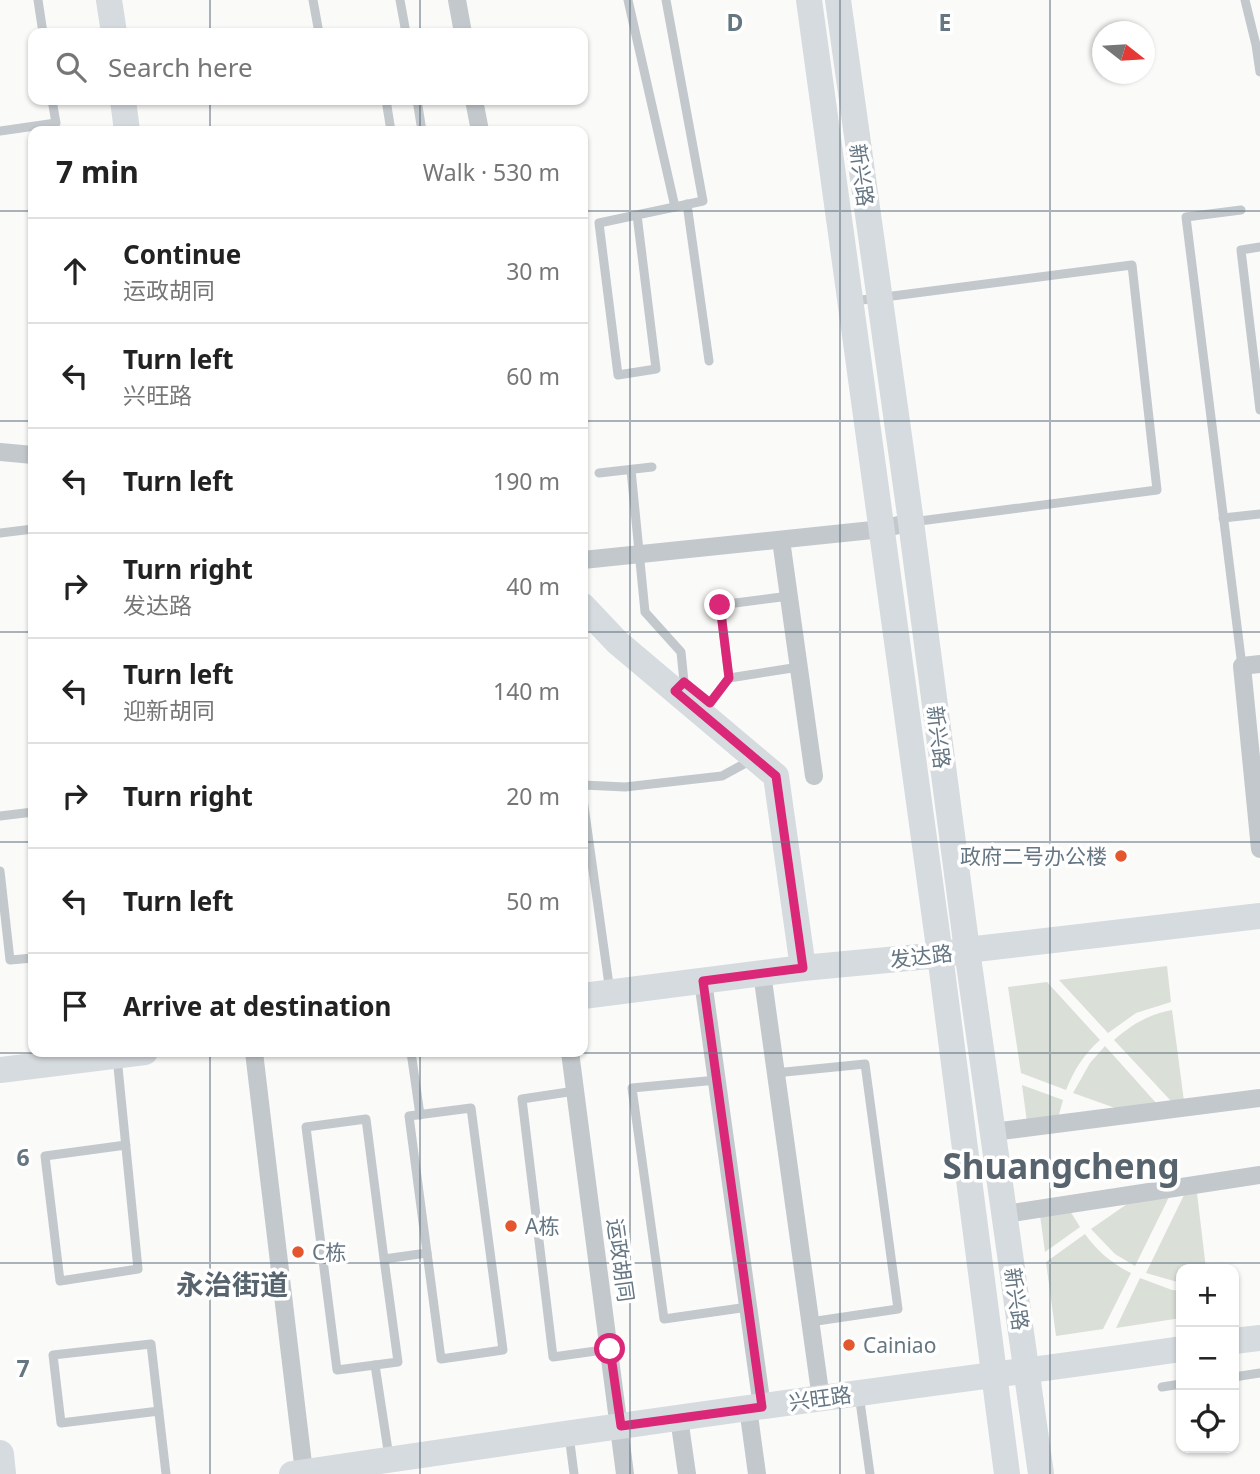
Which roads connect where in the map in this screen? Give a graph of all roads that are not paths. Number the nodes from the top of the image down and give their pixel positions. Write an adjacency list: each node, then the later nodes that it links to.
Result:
1 (38, 0): 11 (lane)
2 (109, 0): 12 (main road)
3 (313, 0): 13 (lane)
4 (400, 0): 14 (lane)
5 (457, 0): 15 (street)
6 (628, 0): 30 (lane)
7 (666, 0): 29 (lane)
8 (809, 0): 35 (main road, 新兴路)
9 (838, 0): 34 (main road, 新兴路)
10 (1245, 0): 16 (lane)
11 (42, 28)
12 (113, 28)
13 (318, 28)
14 (405, 28)
15 (462, 28)
16 (1260, 72)
17 (53, 105): 22 (lane)
18 (124, 105): 23 (main road)
19 (387, 105): 24 (lane)
20 (418, 105): 25 (lane)
21 (475, 105): 26 (street)
22 (35, 126)
23 (126, 126)
24 (390, 126)
25 (421, 126)
26 (479, 126)
27 (28, 127): 28 (lane)
28 (0, 131)
29 (687, 204): 30 (lane); 36 (lane)
30 (676, 206): 32 (lane)
31 (1241, 210): 44 (lane)
32 (637, 215): 32 (lane)
33 (1260, 247): 37 (lane)
34 (879, 298): 35 (lane); 45 (main road, 新兴路); 45 (lane)
35 (851, 302): 46 (main road, 新兴路)
36 (709, 361)
37 (1260, 410)
38 (0, 452): 39 (street)
39 (28, 455)
40 (652, 467): 41 (lane)
41 (631, 470): 42 (lane); 50 (lane)
42 (599, 473)
43 (1260, 514): 44 (lane)
44 (1223, 518): 55 (lane)
45 (911, 522): 46 (street); 68 (main road, 新兴路)
46 (882, 529): 49 (street); 69 (main road, 新兴路)
47 (28, 530): 48 (lane)
48 (0, 533)
49 (781, 540): 50 (street); 52 (street)
50 (639, 554): 51 (street); 58 (lane)
51 (588, 559)
52 (789, 596): 56 (street); 57 (lane)
53 (588, 611): 58 (main road)
54 (1260, 664): 55 (street)
55 (1242, 666): 65 (street)
56 (799, 667): 57 (lane); 60 (street)
57 (729, 678): 58 (lane)
58 (680, 687): 59 (main road)
59 (754, 758): 61 (lane); 71 (main road)
60 (814, 776)
61 (588, 785)
62 (28, 813): 63 (lane)
63 (0, 816)
64 (588, 835): 74 (lane)
65 (1260, 849)
66 (0, 872): 70 (lane)
67 (1260, 916): 68 (main road, 发达路)
68 (967, 950): 69 (main road, 发达路); 87 (main road, 新兴路)
69 (940, 955): 71 (main road, 发达路); 102 (main road, 新兴路)
70 (28, 958)
71 (803, 968): 72 (main road, 发达路)
72 (762, 973): 73 (main road, 发达路); 82 (street)
73 (703, 981): 74 (main road, 发达路); 83 (street)
74 (610, 993): 75 (main road, 发达路)
75 (588, 995)
76 (97, 1057): 81 (main road)
77 (127, 1057): 88 (lane)
78 (255, 1057): 116 (street)
79 (412, 1057): 86 (lane)
80 (571, 1057): 84 (street, 运政胡同)
81 (0, 1070)
82 (775, 1073): 94 (street); 94 (lane)
83 (717, 1080): 93 (street); 93 (lane)
84 (575, 1091): 97 (street, 运政胡同); 97 (lane)
85 (1260, 1098): 87 (street)
86 (420, 1115): 91 (lane); 91 (lane)
87 (993, 1132): 90 (main road, 新兴路)
88 (126, 1145): 88 (lane)
89 (1260, 1175): 90 (street)
90 (1005, 1214): 100 (main road, 新兴路)
91 (427, 1253): 92 (lane)
92 (384, 1259): 99 (lane); 99 (lane)
93 (748, 1307): 108 (street)
94 (810, 1322): 107 (street)
95 (1260, 1338): 96 (main road)
96 (1239, 1341)
97 (610, 1349): 111 (street, 运政胡同)
98 (1176, 1350): 100 (main road, 兴旺路)
99 (375, 1365): 114 (lane)
100 (1027, 1372): 102 (main road, 兴旺路); 125 (main road, 新兴路)
101 (1260, 1373): 103 (lane)
102 (995, 1376): 106 (main road, 兴旺路); 124 (main road, 新兴路)
103 (1239, 1376)
104 (1176, 1385): 105 (lane)
105 (1162, 1387)
106 (859, 1393): 107 (main road, 兴旺路); 123 (lane)
107 (821, 1399): 108 (main road, 兴旺路)
108 (755, 1408): 110 (main road, 兴旺路); 122 (street)
109 (159, 1411): 109 (lane); 118 (lane)
110 (679, 1418): 111 (main road, 兴旺路); 121 (street)
111 (621, 1426): 112 (main road, 兴旺路); 120 (street, 运政胡同)
112 (569, 1433): 114 (main road, 兴旺路); 119 (lane)
113 (0, 1454): 117 (main road)
114 (389, 1460): 115 (main road, 兴旺路)
115 (351, 1470): 116 (main road, 兴旺路)
116 (298, 1473)
117 (2, 1474)
118 (166, 1474)
119 (574, 1474)
120 (625, 1474)
121 (687, 1474)
122 (757, 1474)
123 (870, 1474)
124 (1007, 1474)
125 (1041, 1474)

